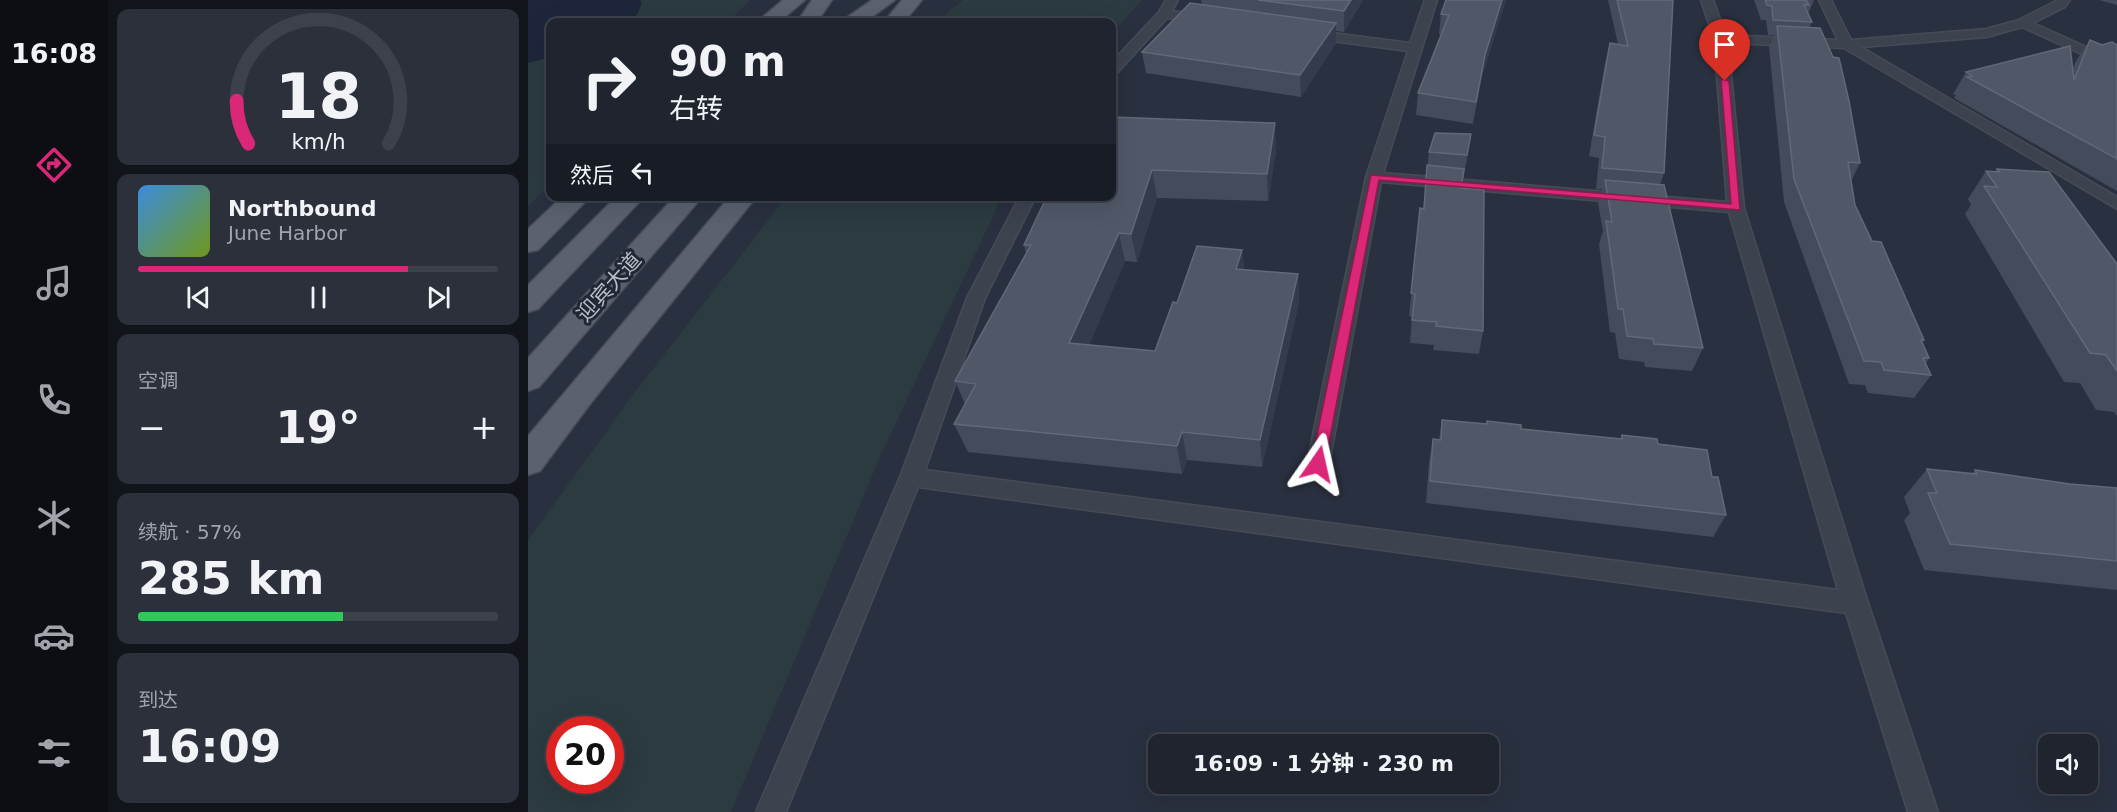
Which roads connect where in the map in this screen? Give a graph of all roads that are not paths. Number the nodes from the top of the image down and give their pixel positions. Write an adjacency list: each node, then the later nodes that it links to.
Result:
1 (795, 0): 13 (main road)
2 (822, 0): 14 (main road)
3 (885, 0): 15 (main road)
4 (912, 0): 16 (main road)
5 (1172, 0): 12 (lane)
6 (1431, 0): 22 (lane)
7 (1707, 0): 20 (lane)
8 (1825, 0): 21 (lane)
9 (2034, 0): 11 (lane)
10 (2064, 0): 11 (lane)
11 (2053, 9): 18 (lane)
12 (1164, 14): 17 (lane); 23 (lane)
13 (772, 18)
14 (810, 18)
15 (859, 18)
16 (897, 18)
17 (1221, 22)
18 (2023, 23): 21 (lane); 24 (lane)
19 (1301, 33): 22 (lane)
20 (1721, 39): 21 (lane); 32 (lane)
21 (1847, 44): 31 (lane)
22 (1416, 48): 25 (lane)
23 (1116, 66)
24 (2117, 66)
25 (1374, 177): 32 (lane); 37 (lane)
26 (573, 201): 33 (main road)
27 (627, 201): 34 (main road)
28 (686, 201): 35 (main road, 迎宾大道)
29 (740, 201): 36 (main road)
30 (1025, 201): 38 (lane)
31 (2117, 204)
32 (1736, 208): 39 (lane)
33 (528, 244)
34 (528, 302)
35 (528, 379)
36 (528, 461)
37 (1318, 464)
38 (911, 477): 39 (lane); 40 (lane)
39 (1855, 603): 41 (lane)
40 (771, 812)
41 (1923, 812)

